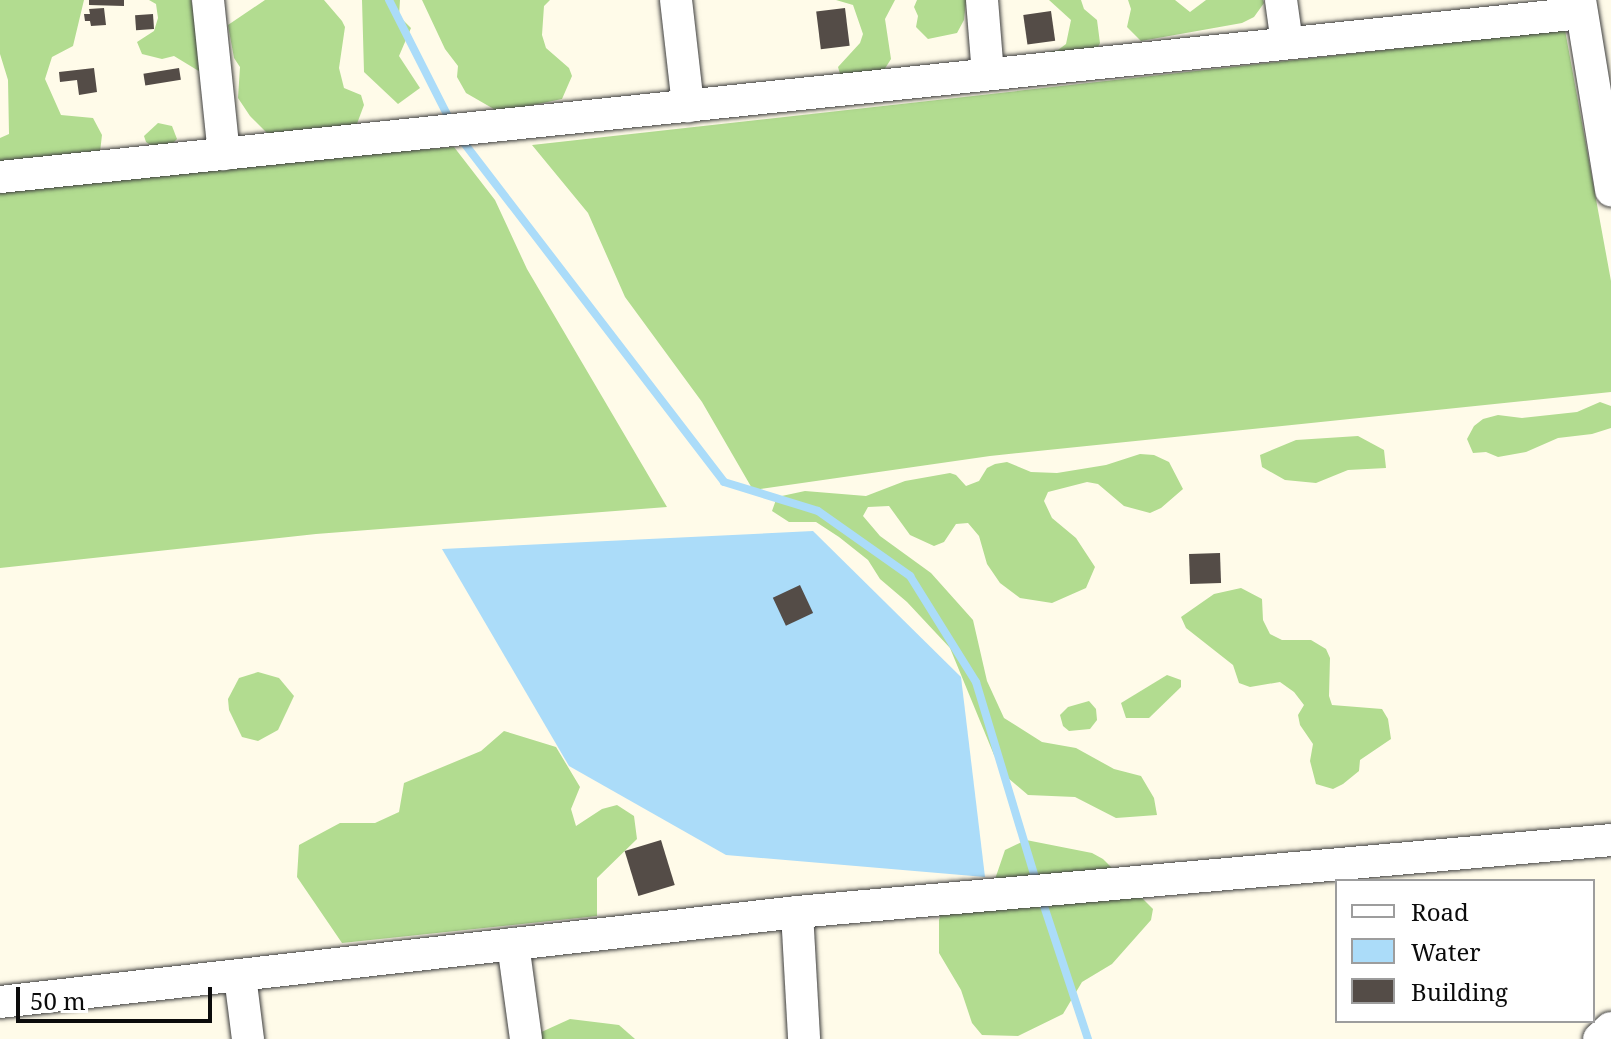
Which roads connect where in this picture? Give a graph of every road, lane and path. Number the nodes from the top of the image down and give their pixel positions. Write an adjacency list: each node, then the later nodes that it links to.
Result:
1 (208, 0): 9 (street)
2 (676, 0): 8 (street)
3 (982, 0): 7 (street)
4 (1281, 0): 6 (street)
5 (1581, 6): 6 (street); 10 (street)
6 (1287, 43): 7 (street)
7 (988, 74): 8 (street)
8 (688, 106): 9 (street)
9 (224, 154): 11 (street)
10 (1609, 170)
11 (0, 177)
12 (1611, 840): 13 (street)
13 (797, 912): 14 (street); 20 (street)
14 (513, 944): 15 (street); 19 (street)
15 (240, 976): 16 (street); 18 (street)
16 (0, 1002)
17 (1611, 1028): 21 (street)
18 (248, 1039)
19 (526, 1039)
20 (804, 1039)
21 (1599, 1039)

